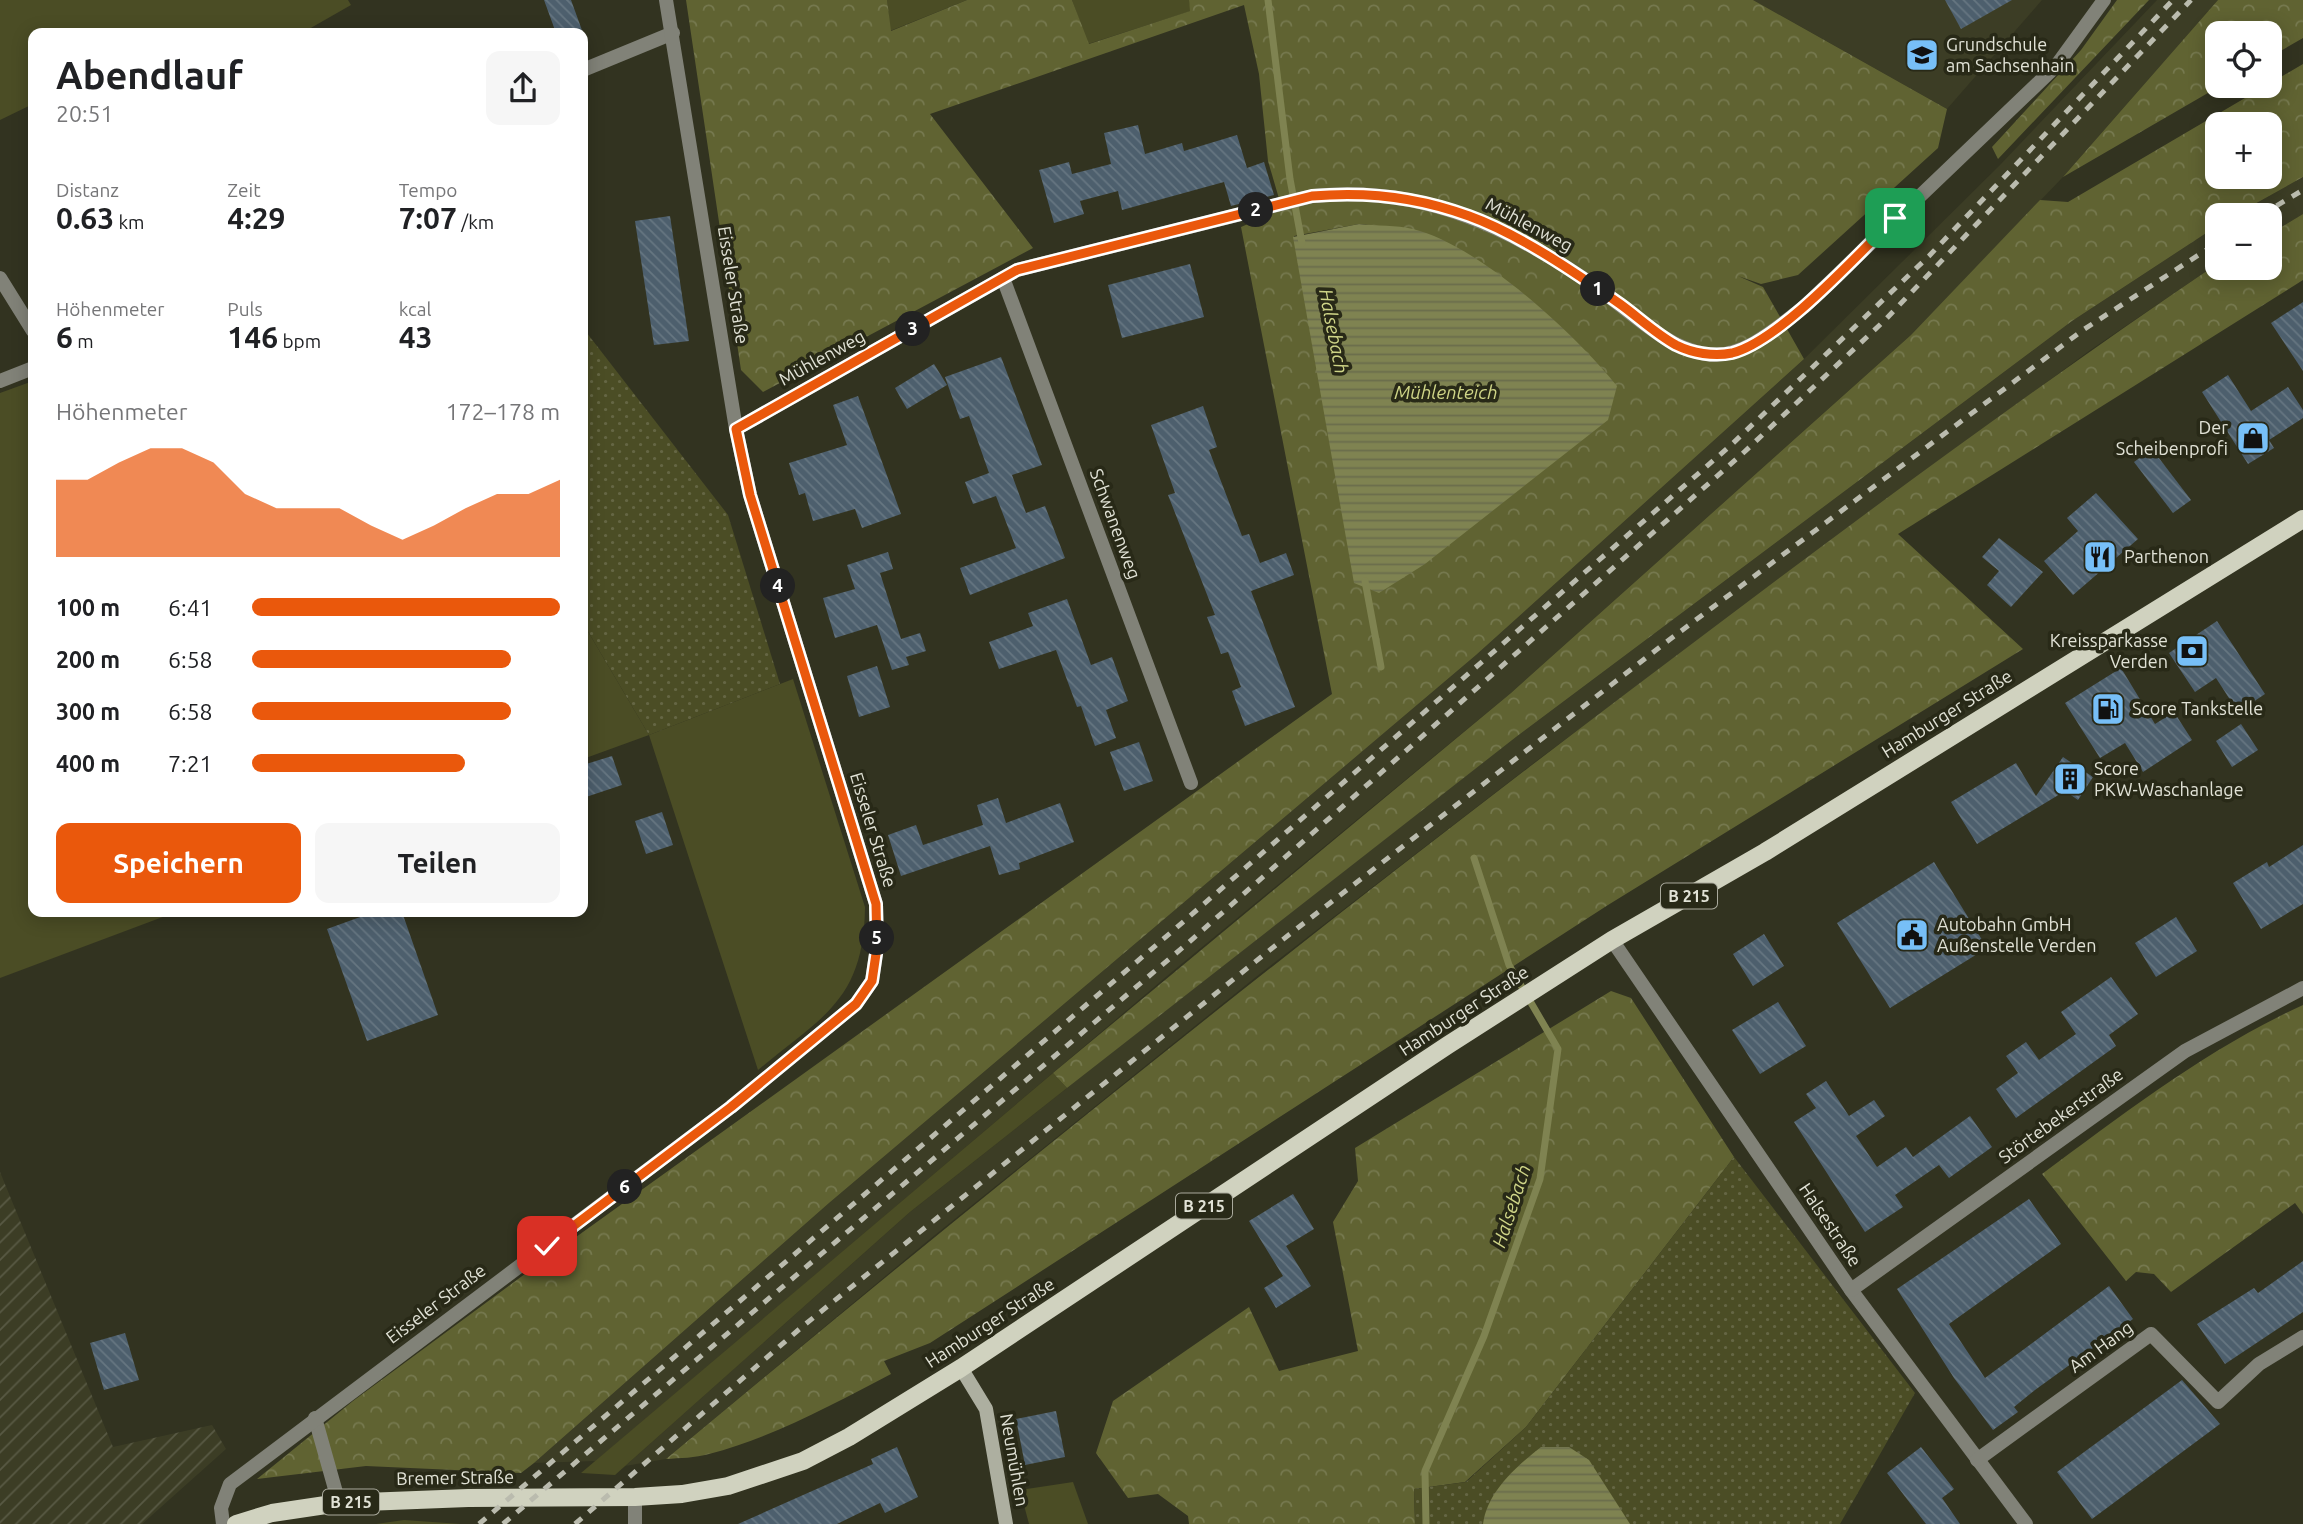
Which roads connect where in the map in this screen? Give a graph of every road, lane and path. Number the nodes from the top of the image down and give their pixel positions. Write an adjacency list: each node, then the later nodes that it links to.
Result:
1 (666, 0): 3 (street, Eisseler Straße)
2 (2104, 0): 6 (street, Mühlenweg)
3 (673, 33): 4 (street); 10 (street, Eisseler Straße)
4 (588, 68)
5 (0, 278): 7 (street)
6 (1003, 278): 10 (street, Mühlenweg); 12 (street, Schwanenweg)
7 (28, 323)
8 (28, 370): 9 (street)
9 (0, 381)
10 (736, 429): 18 (street, Eisseler Straße)
11 (2303, 519): 13 (main road, Hamburger Straße / B 215)
12 (1191, 783)
13 (1612, 940): 15 (street, Halsestraße); 17 (main road, Hamburger Straße / B 215)
14 (2303, 988): 15 (street, Störtebekerstraße)
15 (1851, 1290): 19 (street, Halsestraße)
16 (2303, 1337): 19 (street, Am Hang)
17 (961, 1368): 20 (main road, Hamburger Straße / B 215); 25 (street, Neumühlen)
18 (315, 1418): 21 (street); 22 (street, Eisseler Straße)
19 (1977, 1460): 26 (street, Halsestraße)
20 (635, 1497): 21 (main road, Bremer Straße / B 215); 24 (street)
21 (339, 1503): 23 (main road, Bremer Straße / B 215)
22 (223, 1524)
23 (236, 1524)
24 (635, 1524)
25 (1006, 1524)
26 (2026, 1524)

